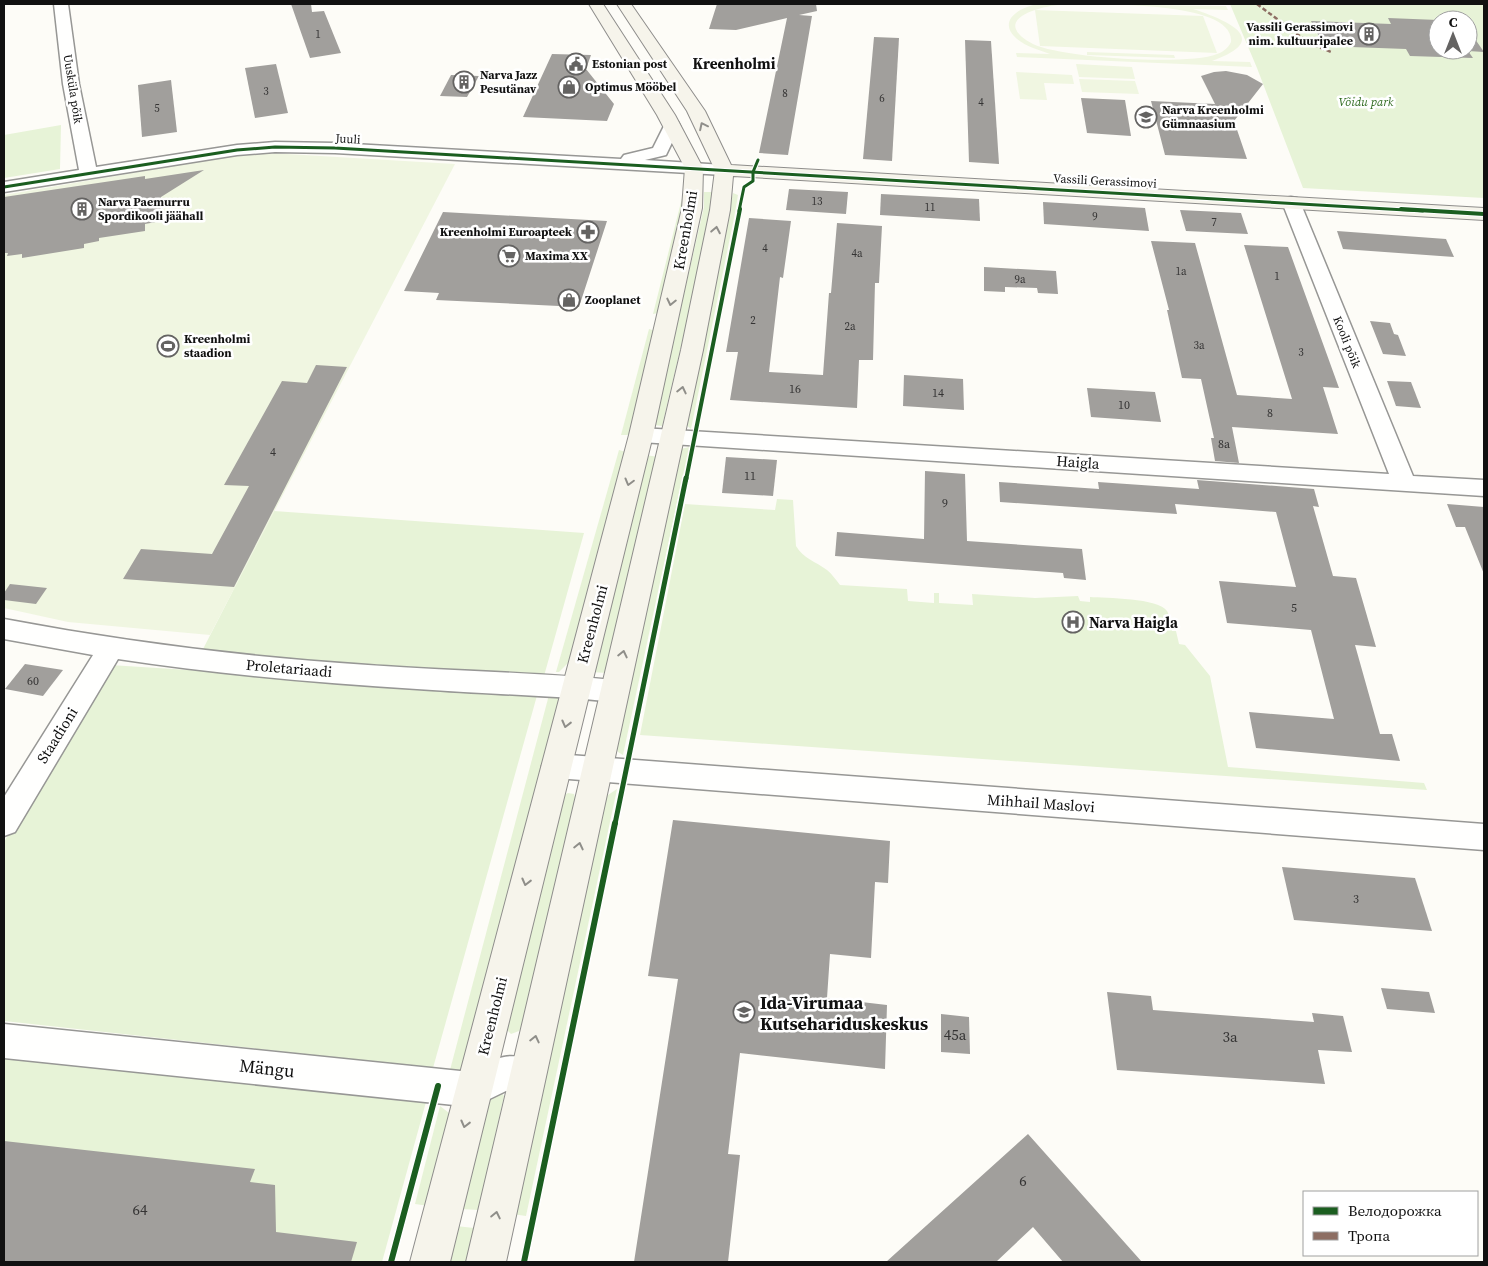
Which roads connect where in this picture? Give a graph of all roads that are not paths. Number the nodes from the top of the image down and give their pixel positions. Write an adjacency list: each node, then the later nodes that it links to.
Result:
1 (61, 4): 10 (street, Uusküla põik)
2 (596, 4): 5 (main road, Kreenholmi)
3 (624, 4): 4 (main road)
4 (639, 26): 5 (main road); 9 (main road, one-way to 4)
5 (612, 30): 6 (main road, Kreenholmi)
6 (672, 126): 7 (street); 8 (main road, Kreenholmi)
7 (597, 163): 8 (street, Juuli); 10 (street, Juuli)
8 (694, 168): 9 (street, Juuli); 14 (main road, Kreenholmi, one-way to 14)
9 (724, 170): 12 (main road, Vassili Gerassimovi); 15 (main road, Kreenholmi, one-way to 9)
10 (88, 173): 11 (street, Juuli)
11 (4, 188)
12 (1291, 202): 13 (main road, Vassili Gerassimovi); 16 (street, Kooli põik)
13 (1484, 214)
14 (641, 435): 15 (street, Haigla); 20 (main road, Kreenholmi, one-way to 20)
15 (671, 437): 16 (street, Haigla); 21 (main road, Kreenholmi, one-way to 15)
16 (1404, 483): 17 (street, Haigla)
17 (1484, 488)
18 (4, 629): 19 (street, Proletariaadi)
19 (111, 648): 20 (street, Proletariaadi); 24 (street, Staadioni)
20 (576, 686): 21 (street, Proletariaadi); 22 (main road, Kreenholmi, one-way to 22)
21 (614, 691): 23 (main road, Kreenholmi)
22 (556, 766): 23 (street, Mihhail Maslovi); 28 (main road, Kreenholmi, one-way to 28)
23 (597, 770): 25 (street, Mihhail Maslovi); 27 (main road, Kreenholmi, one-way to 23)
24 (4, 823)
25 (1484, 837)
26 (4, 1041): 28 (street, Mängu)
27 (527, 1075): 28 (street); 30 (main road, Kreenholmi, one-way to 27)
28 (473, 1090): 29 (main road, Kreenholmi, one-way to 29)
29 (430, 1262)
30 (486, 1262)

